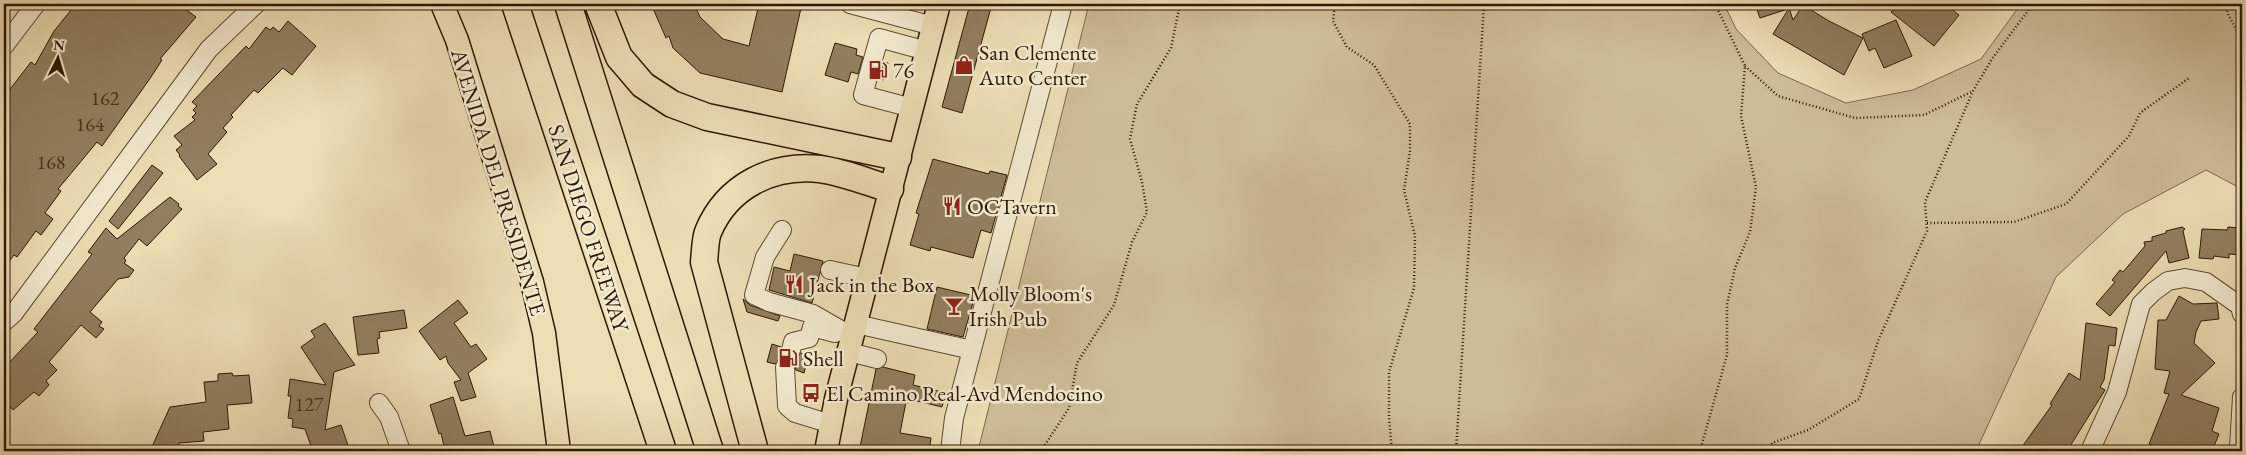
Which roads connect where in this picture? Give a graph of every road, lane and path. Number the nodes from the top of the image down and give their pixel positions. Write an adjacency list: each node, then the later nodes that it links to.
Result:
1 (36, 4): 18 (street)
2 (256, 4): 31 (street)
3 (442, 4): 42 (main road, AVENIDA DEL PRESIDENTE)
4 (515, 4): 43 (highway, SAN DIEGO FREEWAY)
5 (568, 4): 44 (highway, SAN DIEGO FREEWAY)
6 (598, 4): 24 (highway)
7 (850, 4): 16 (street)
8 (939, 4): 16 (main road)
9 (1063, 4): 34 (street)
10 (1180, 4): 48 (path)
11 (1335, 4): 49 (path)
12 (1484, 4): 50 (path)
13 (1715, 4): 20 (path)
14 (2033, 4): 22 (path)
15 (2229, 4): 17 (path)
16 (933, 26): 19 (main road)
17 (2239, 35)
18 (4, 46)
19 (927, 51): 23 (main road); 23 (street)
20 (1745, 66): 22 (path); 51 (path)
21 (2189, 78): 26 (path)
22 (1973, 91): 26 (path)
23 (912, 108): 24 (main road)
24 (898, 157): 25 (main road)
25 (890, 189): 29 (main road); 45 (highway)
26 (1927, 223): 52 (path)
27 (782, 230): 32 (street)
28 (830, 270): 29 (street)
29 (867, 278): 32 (main road)
30 (2242, 314): 53 (street)
31 (4, 322)
32 (852, 338): 33 (street); 34 (street); 35 (street); 39 (main road)
33 (791, 350)
34 (972, 350): 47 (street)
35 (877, 359)
36 (785, 367): 39 (street)
37 (2242, 397): 40 (street)
38 (380, 403): 41 (street)
39 (831, 424): 46 (main road)
40 (2238, 449)
41 (401, 451)
42 (559, 451)
43 (663, 451)
44 (710, 451)
45 (755, 451)
46 (826, 451)
47 (950, 451)
48 (1041, 451)
49 (1392, 451)
50 (1456, 451)
51 (1700, 451)
52 (1770, 451)
53 (2090, 451)

